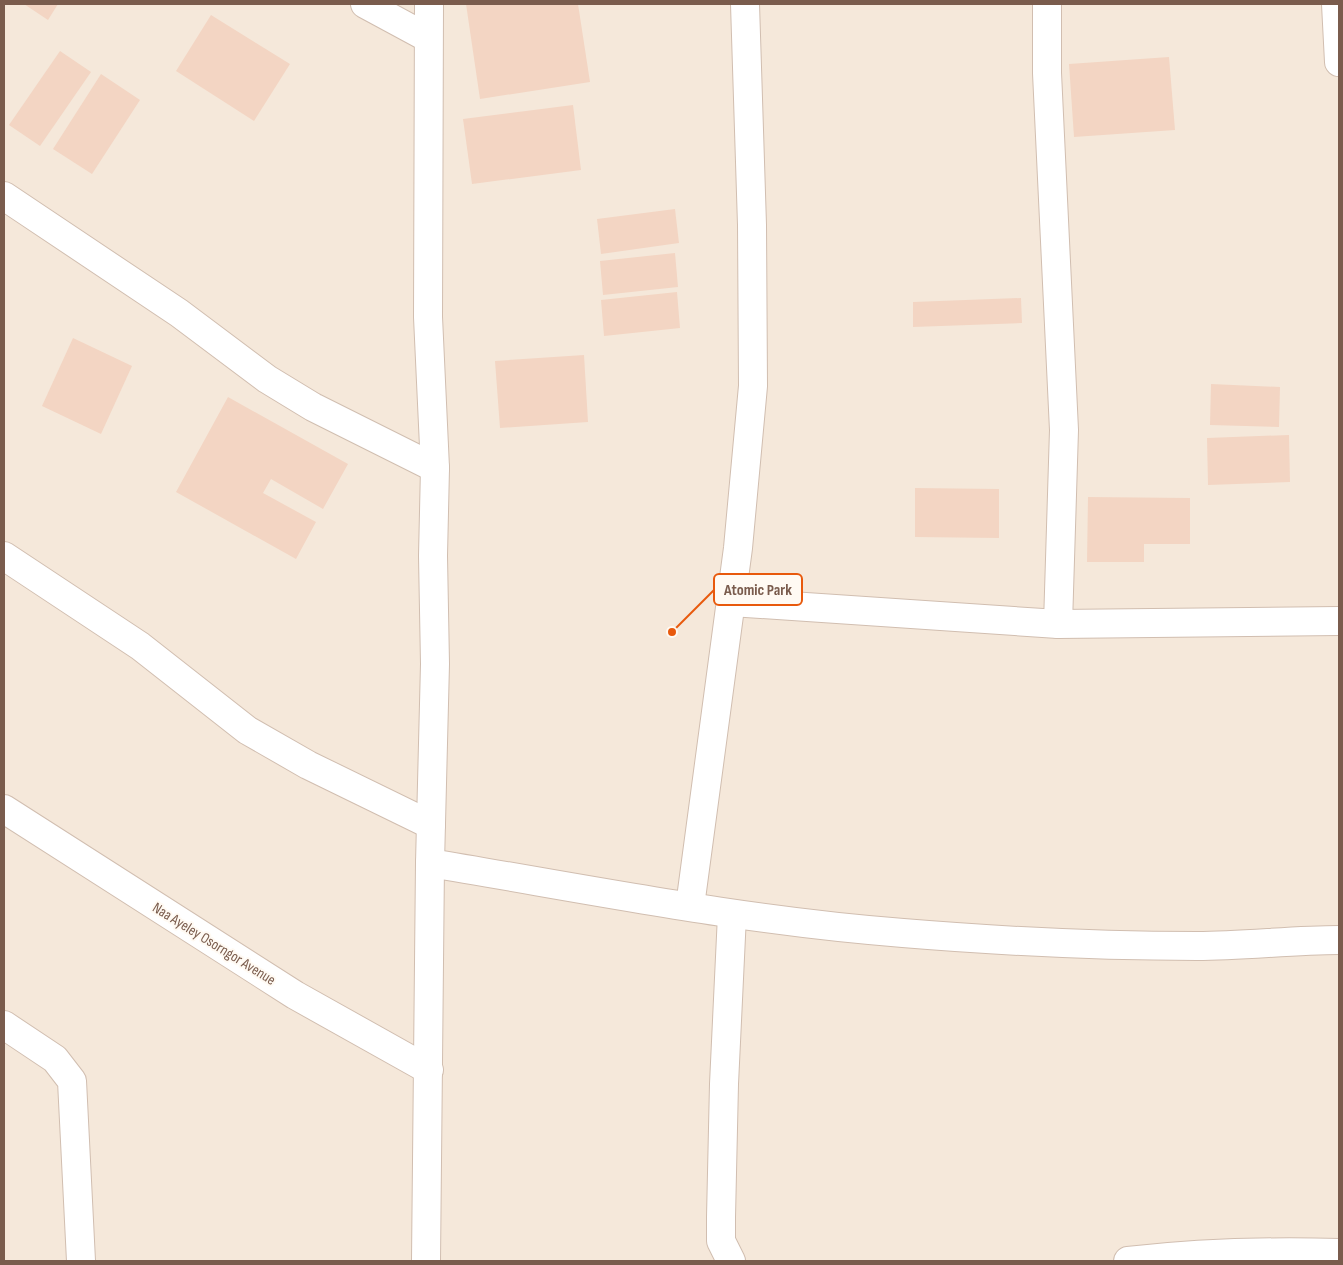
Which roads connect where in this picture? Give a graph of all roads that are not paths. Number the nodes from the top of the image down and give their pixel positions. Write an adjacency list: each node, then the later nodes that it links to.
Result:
1 (365, 4): 6 (street)
2 (429, 4): 6 (street)
3 (745, 4): 11 (street)
4 (1047, 4): 13 (street)
5 (1336, 4): 7 (street)
6 (428, 38): 9 (street)
7 (1339, 62)
8 (4, 196): 9 (street)
9 (435, 468): 15 (street)
10 (4, 556): 15 (street)
11 (731, 602): 13 (street); 17 (street)
12 (1339, 621): 13 (street)
13 (1058, 624)
14 (4, 809): 21 (street, Naa Ayeley Osorngor Avenue)
15 (431, 825): 16 (street)
16 (430, 864): 17 (street); 21 (street)
17 (690, 906): 18 (street)
18 (732, 915): 19 (street); 26 (street)
19 (1339, 940)
20 (4, 1025): 24 (street)
21 (429, 1070): 25 (street)
22 (1339, 1254): 23 (street)
23 (1281, 1256): 27 (street)
24 (81, 1261)
25 (426, 1261)
26 (731, 1261)
27 (1128, 1261)

